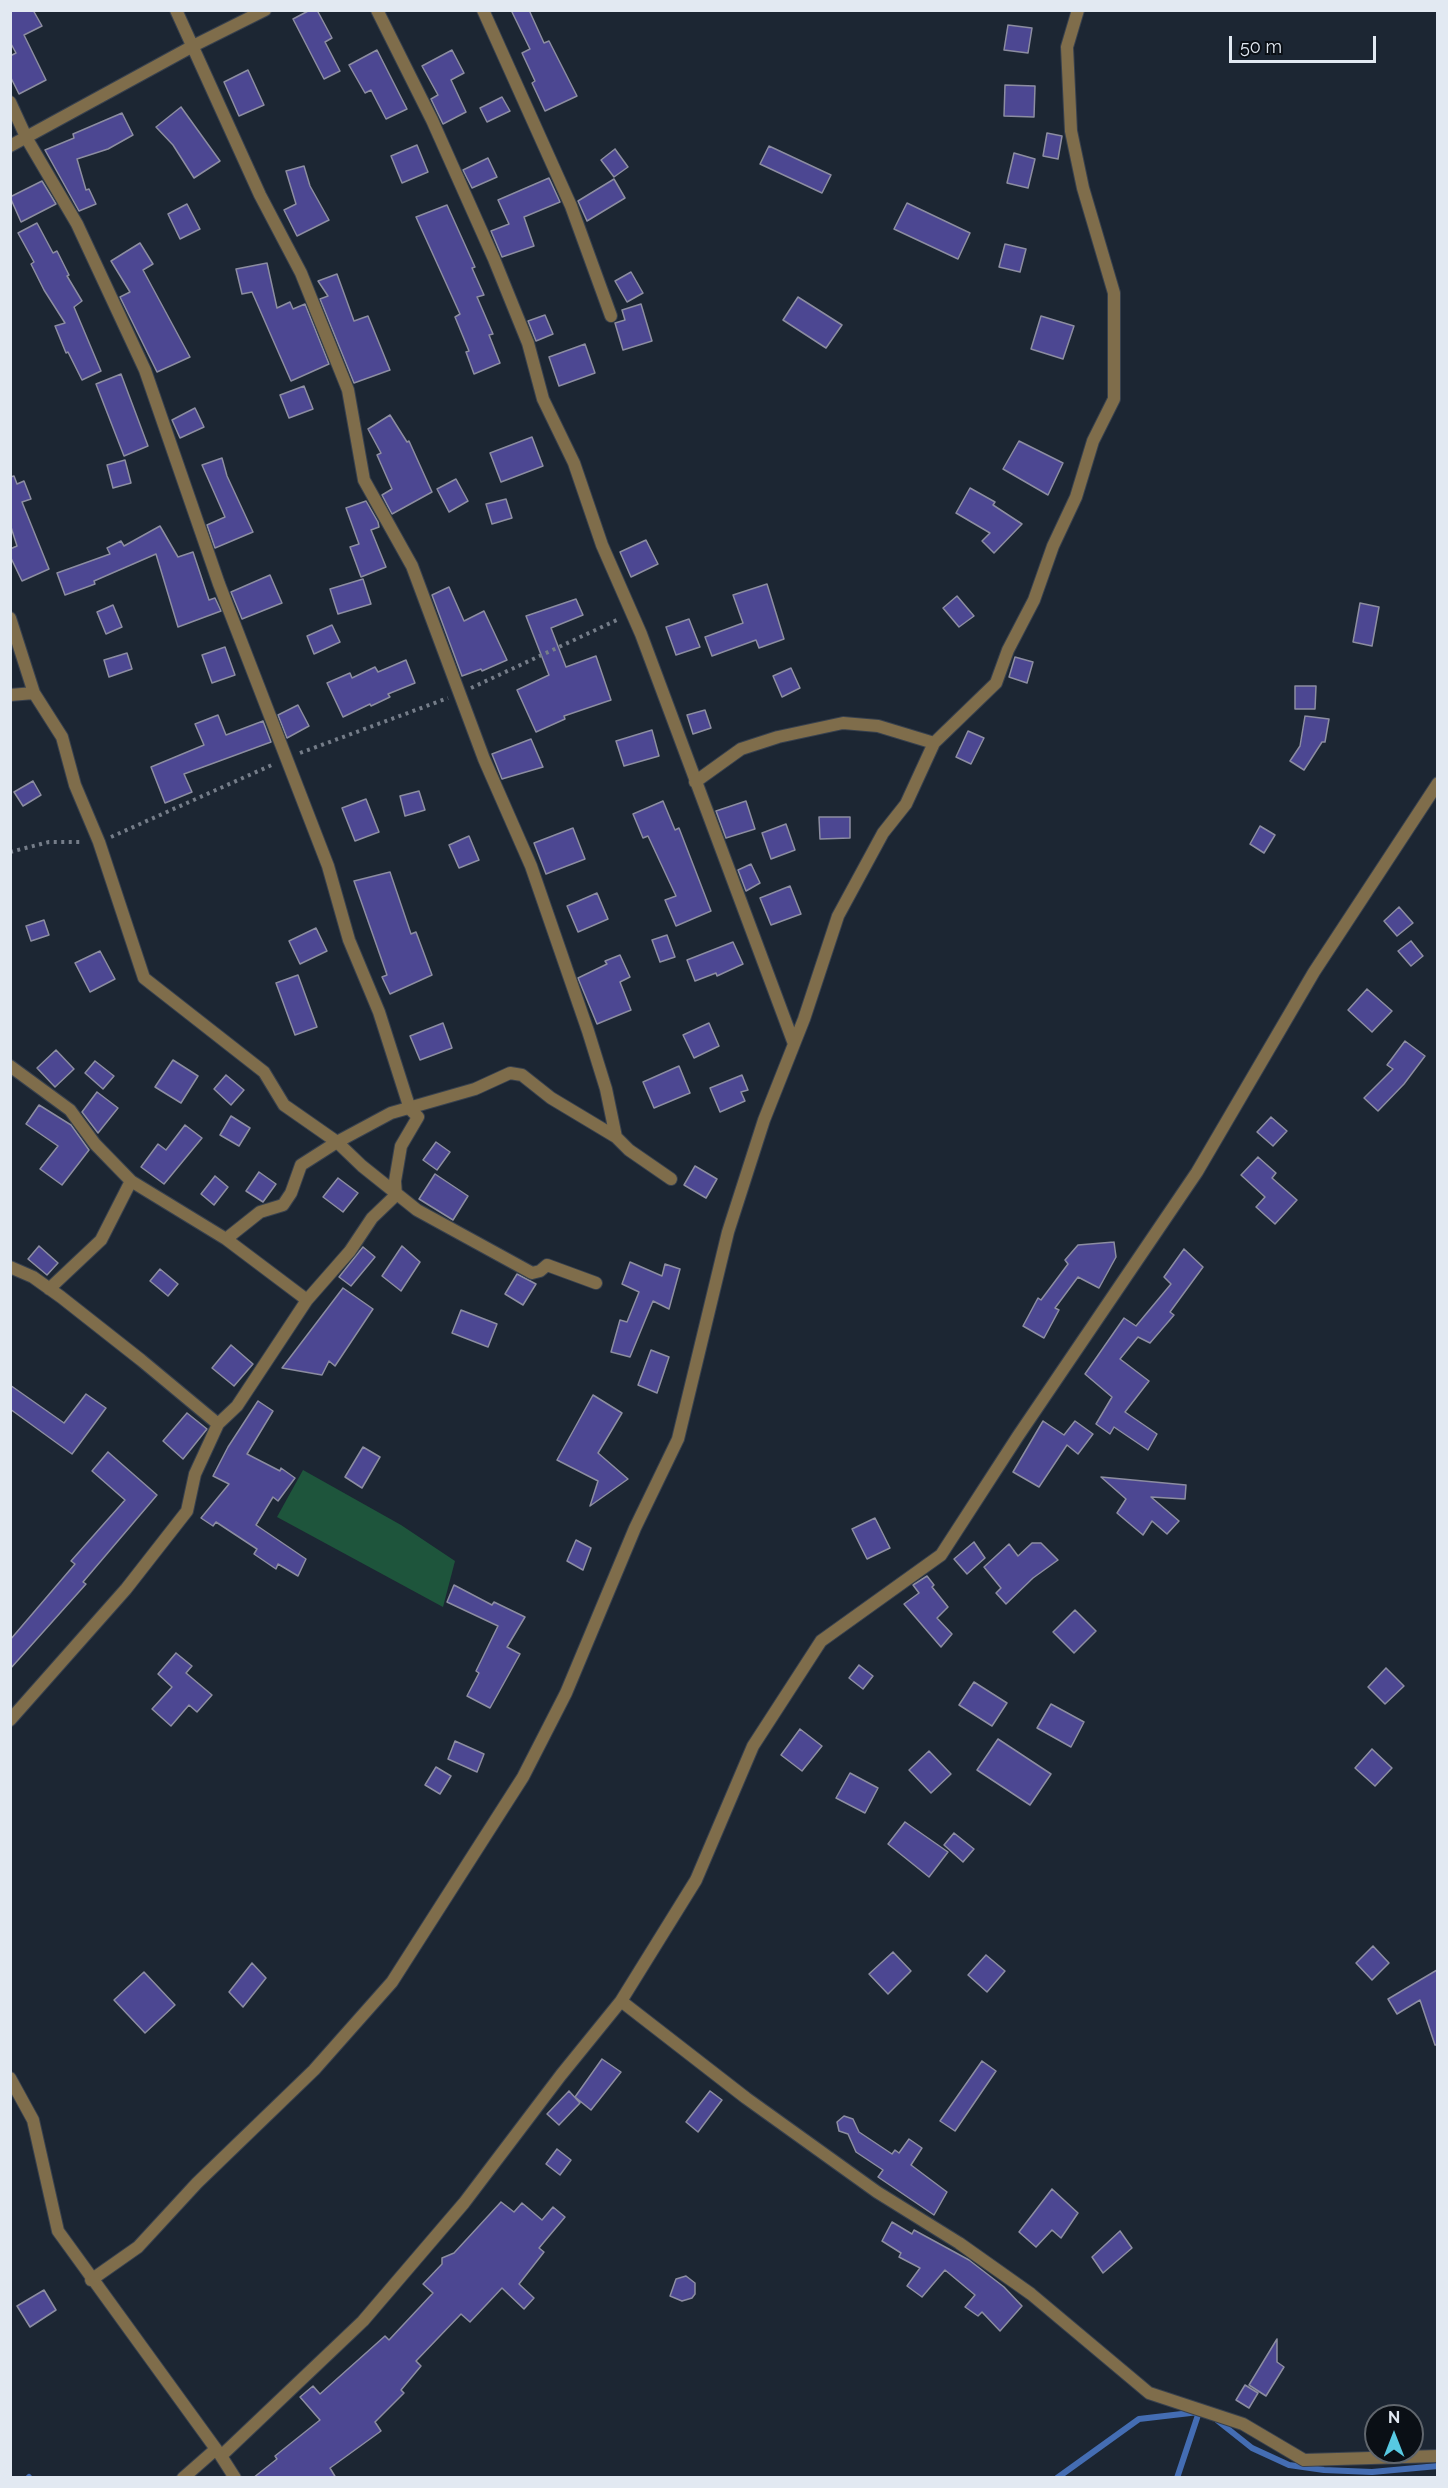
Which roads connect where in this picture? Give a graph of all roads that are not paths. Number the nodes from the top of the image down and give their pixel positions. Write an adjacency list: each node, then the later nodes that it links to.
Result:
1 (176, 10): 6 (street)
2 (265, 10): 6 (street)
3 (377, 10): 15 (street)
4 (483, 10): 10 (street)
5 (1078, 10): 14 (street)
6 (193, 46): 8 (street); 20 (street)
7 (10, 102): 8 (street)
8 (27, 138): 9 (street); 19 (street)
9 (10, 146)
10 (611, 316)
11 (10, 618): 12 (street)
12 (34, 693): 13 (street); 21 (street)
13 (10, 695)
14 (933, 743): 15 (street); 17 (street)
15 (695, 782): 17 (street)
16 (1437, 783): 32 (street)
17 (794, 1044): 34 (street)
18 (10, 1066): 23 (street)
19 (410, 1109): 20 (street); 21 (street); 24 (street)
20 (616, 1137): 22 (street)
21 (337, 1142): 24 (street); 25 (street)
22 (671, 1179)
23 (131, 1181): 25 (street); 28 (street)
24 (396, 1195): 27 (street); 29 (street)
25 (226, 1239): 29 (street)
26 (10, 1267): 28 (street)
27 (596, 1283)
28 (49, 1289): 30 (street)
29 (307, 1300): 30 (street)
30 (218, 1424): 31 (street)
31 (10, 1719)
32 (621, 2001): 35 (street); 36 (street)
33 (10, 2078): 34 (street)
34 (91, 2280): 35 (street)
35 (219, 2453): 37 (street); 38 (street)
36 (1437, 2456)
37 (183, 2478)
38 (235, 2478)

